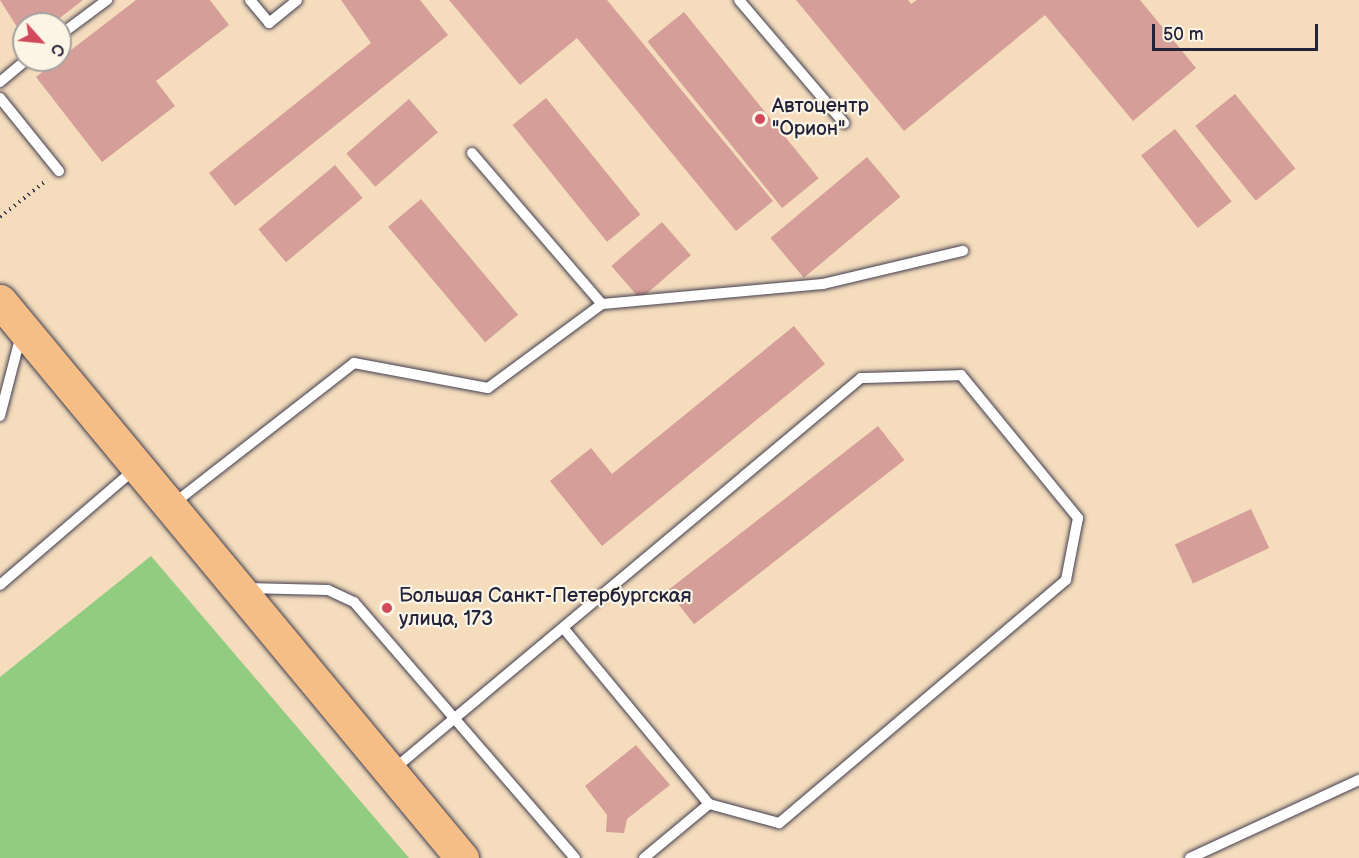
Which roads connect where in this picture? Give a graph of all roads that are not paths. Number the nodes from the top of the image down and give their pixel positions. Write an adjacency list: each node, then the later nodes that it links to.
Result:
1 (107, 0): 5 (lane)
2 (250, 0): 3 (lane)
3 (297, 0)
4 (740, 0): 9 (lane)
5 (72, 26)
6 (12, 72): 7 (lane)
7 (0, 82)
8 (0, 98): 11 (lane)
9 (844, 123)
10 (472, 153): 14 (lane)
11 (59, 171)
12 (963, 251): 14 (lane)
13 (0, 301): 15 (main road)
14 (602, 304): 18 (lane)
15 (23, 329): 16 (lane); 17 (main road)
16 (0, 416)
17 (137, 467): 18 (main road); 19 (lane)
18 (170, 507): 20 (main road)
19 (0, 585)
20 (236, 587): 22 (lane); 23 (main road)
21 (565, 630): 22 (lane); 25 (lane); 25 (lane)
22 (457, 719): 23 (lane); 27 (lane)
23 (391, 772): 26 (main road)
24 (1359, 780): 29 (lane)
25 (709, 804): 28 (lane)
26 (462, 858)
27 (575, 858)
28 (644, 858)
29 (1190, 858)

